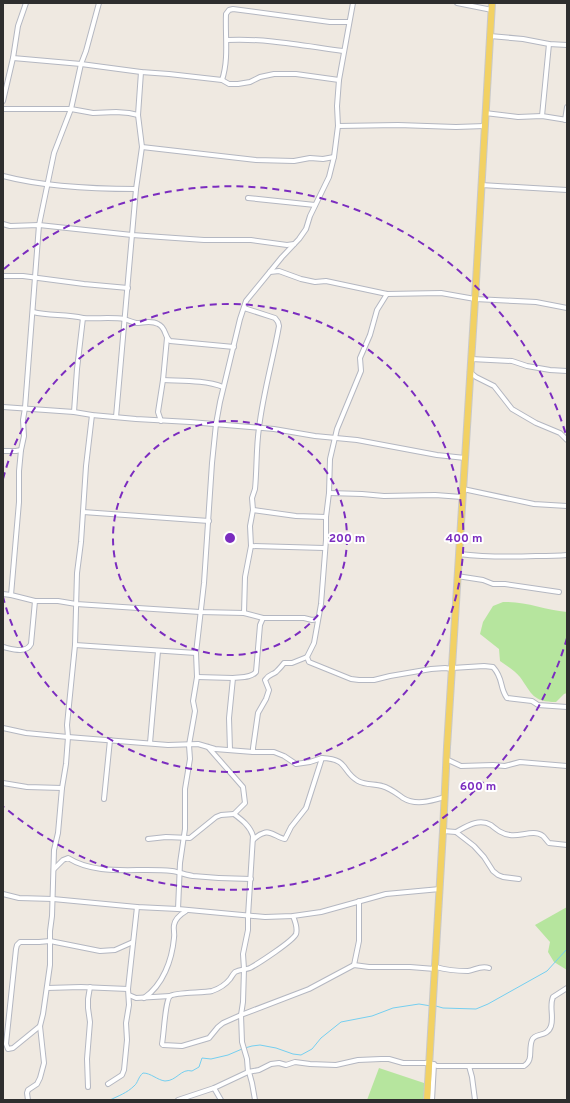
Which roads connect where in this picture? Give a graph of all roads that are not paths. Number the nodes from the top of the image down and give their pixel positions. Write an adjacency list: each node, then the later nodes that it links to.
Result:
1 (26, 3): 13 (street)
2 (99, 3): 14 (street)
3 (352, 3): 7 (street)
4 (457, 3): 6 (street)
5 (492, 3): 6 (main road)
6 (492, 10): 8 (main road)
7 (349, 22): 9 (street); 12 (street)
8 (490, 36): 10 (street); 22 (main road)
9 (227, 40): 12 (street); 16 (street)
10 (549, 44): 11 (street); 24 (street)
11 (567, 45)
12 (344, 51): 17 (street)
13 (13, 58): 14 (street); 18 (street)
14 (81, 64): 15 (street); 20 (street)
15 (141, 72): 16 (street); 23 (street)
16 (222, 80): 17 (street)
17 (339, 80): 26 (street)
18 (3, 101)
19 (567, 107): 25 (street)
20 (71, 108): 21 (street); 23 (street); 31 (street)
21 (3, 109)
22 (485, 113): 24 (street); 27 (main road)
23 (138, 115): 28 (street)
24 (542, 116): 25 (street)
25 (566, 120)
26 (338, 126): 27 (street); 29 (street)
27 (484, 126): 32 (main road)
28 (142, 148): 29 (street); 33 (street)
29 (334, 157): 36 (street)
30 (3, 176): 31 (street)
31 (47, 184): 33 (street); 38 (street)
32 (481, 185): 34 (street); 46 (main road)
33 (136, 189): 39 (street)
34 (567, 190)
35 (248, 198): 36 (street)
36 (315, 205): 40 (street)
37 (3, 224): 38 (street)
38 (39, 225): 39 (street); 43 (street)
39 (132, 235): 40 (street); 44 (street)
40 (295, 244): 41 (street)
41 (270, 272): 45 (street); 47 (street)
42 (3, 276): 43 (street)
43 (36, 278): 44 (street); 49 (street)
44 (128, 288): 51 (street)
45 (387, 294): 46 (street); 67 (street)
46 (475, 299): 48 (street); 54 (main road)
47 (244, 308): 53 (street); 66 (street)
48 (567, 308)
49 (33, 312): 50 (street); 60 (street)
50 (83, 318): 51 (street); 61 (street)
51 (124, 319): 52 (street); 63 (street)
52 (167, 338): 53 (street); 57 (street)
53 (234, 347): 58 (street)
54 (470, 359): 55 (street); 56 (main road)
55 (567, 371)
56 (470, 372): 68 (street); 71 (main road)
57 (163, 380): 58 (street); 64 (street)
58 (223, 387): 65 (street)
59 (3, 407): 60 (street)
60 (26, 408): 61 (street); 69 (street)
61 (74, 412): 62 (street)
62 (92, 415): 63 (street); 77 (street)
63 (116, 417): 64 (street)
64 (161, 421): 65 (street)
65 (216, 424): 66 (street); 79 (street)
66 (258, 428): 67 (street); 76 (street)
67 (336, 438): 71 (street); 73 (street)
68 (567, 440)
69 (21, 450): 70 (street); 87 (street)
70 (3, 451)
71 (465, 458): 72 (main road)
72 (463, 488): 74 (main road); 75 (street)
73 (329, 493): 74 (street); 78 (street)
74 (462, 497): 82 (main road)
75 (567, 506)
76 (253, 510): 78 (street); 80 (street)
77 (83, 512): 79 (street); 89 (street)
78 (326, 517): 81 (street)
79 (209, 521): 90 (street)
80 (251, 546): 81 (street); 91 (street)
81 (324, 548): 93 (street)
82 (459, 554): 83 (street); 84 (main road)
83 (567, 555)
84 (457, 576): 85 (street); 99 (main road)
85 (559, 592)
86 (3, 594): 87 (street)
87 (11, 595): 88 (street)
88 (36, 601): 89 (street); 95 (street)
89 (76, 604): 90 (street); 94 (street)
90 (200, 612): 91 (street); 97 (street)
91 (244, 613): 92 (street)
92 (263, 618): 93 (street); 101 (street)
93 (318, 619): 98 (street)
94 (75, 645): 96 (street); 104 (street)
95 (3, 648)
96 (158, 651): 97 (street); 106 (street)
97 (196, 653): 100 (street)
98 (307, 657): 99 (street); 110 (street)
99 (452, 669): 102 (street); 112 (main road)
100 (196, 677): 101 (street); 107 (street)
101 (233, 678): 109 (street)
102 (567, 707)
103 (3, 728): 104 (street)
104 (68, 738): 105 (street); 115 (street)
105 (110, 740): 106 (street); 117 (street)
106 (150, 743): 107 (street)
107 (189, 745): 108 (street); 122 (street)
108 (208, 747): 109 (street); 118 (street)
109 (230, 750): 110 (street)
110 (253, 752): 111 (street)
111 (322, 758): 116 (street); 123 (street)
112 (446, 759): 113 (street); 116 (main road)
113 (567, 766)
114 (3, 783): 115 (street)
115 (62, 788): 125 (street)
116 (445, 797): 119 (main road)
117 (104, 798)
118 (234, 814): 122 (street); 123 (street)
119 (443, 831): 120 (street); 129 (main road)
120 (456, 832): 124 (street); 127 (street)
121 (148, 839): 122 (street)
122 (183, 839): 126 (street)
123 (252, 840): 128 (street)
124 (567, 845)
125 (54, 870): 126 (street); 131 (street)
126 (180, 873): 128 (street); 134 (street)
127 (519, 878)
128 (251, 879): 136 (street)
129 (440, 889): 132 (street); 141 (main road)
130 (3, 894): 131 (street)
131 (53, 899): 133 (street); 138 (street)
132 (359, 901): 137 (street); 140 (street)
133 (137, 907): 134 (street); 139 (street)
134 (178, 909): 135 (street)
135 (186, 911): 136 (street); 150 (street)
136 (248, 916): 137 (street); 143 (street)
137 (293, 916): 143 (street)
138 (50, 941): 139 (street); 144 (street); 153 (street)
139 (133, 942): 147 (street)
140 (354, 965): 141 (street); 151 (street)
141 (435, 968): 142 (street); 154 (main road)
142 (489, 968)
143 (244, 970): 149 (street); 151 (street)
144 (47, 988): 145 (street); 152 (street)
145 (90, 988): 147 (street); 158 (street)
146 (567, 988): 155 (street)
147 (128, 989): 148 (street)
148 (129, 995): 150 (street); 157 (street)
149 (170, 996): 150 (street); 151 (street)
150 (144, 998)
151 (241, 1014): 156 (street)
152 (40, 1026): 153 (street); 160 (street)
153 (5, 1050)
154 (432, 1064): 155 (street); 156 (street); 164 (main road); 165 (street)
155 (469, 1066): 166 (street)
156 (248, 1072): 159 (street); 163 (street)
157 (108, 1084)
158 (88, 1087)
159 (214, 1088): 161 (street); 162 (street)
160 (28, 1100)
161 (178, 1100)
162 (221, 1100)
163 (255, 1100)
164 (427, 1100)
165 (432, 1100)
166 (475, 1100)

